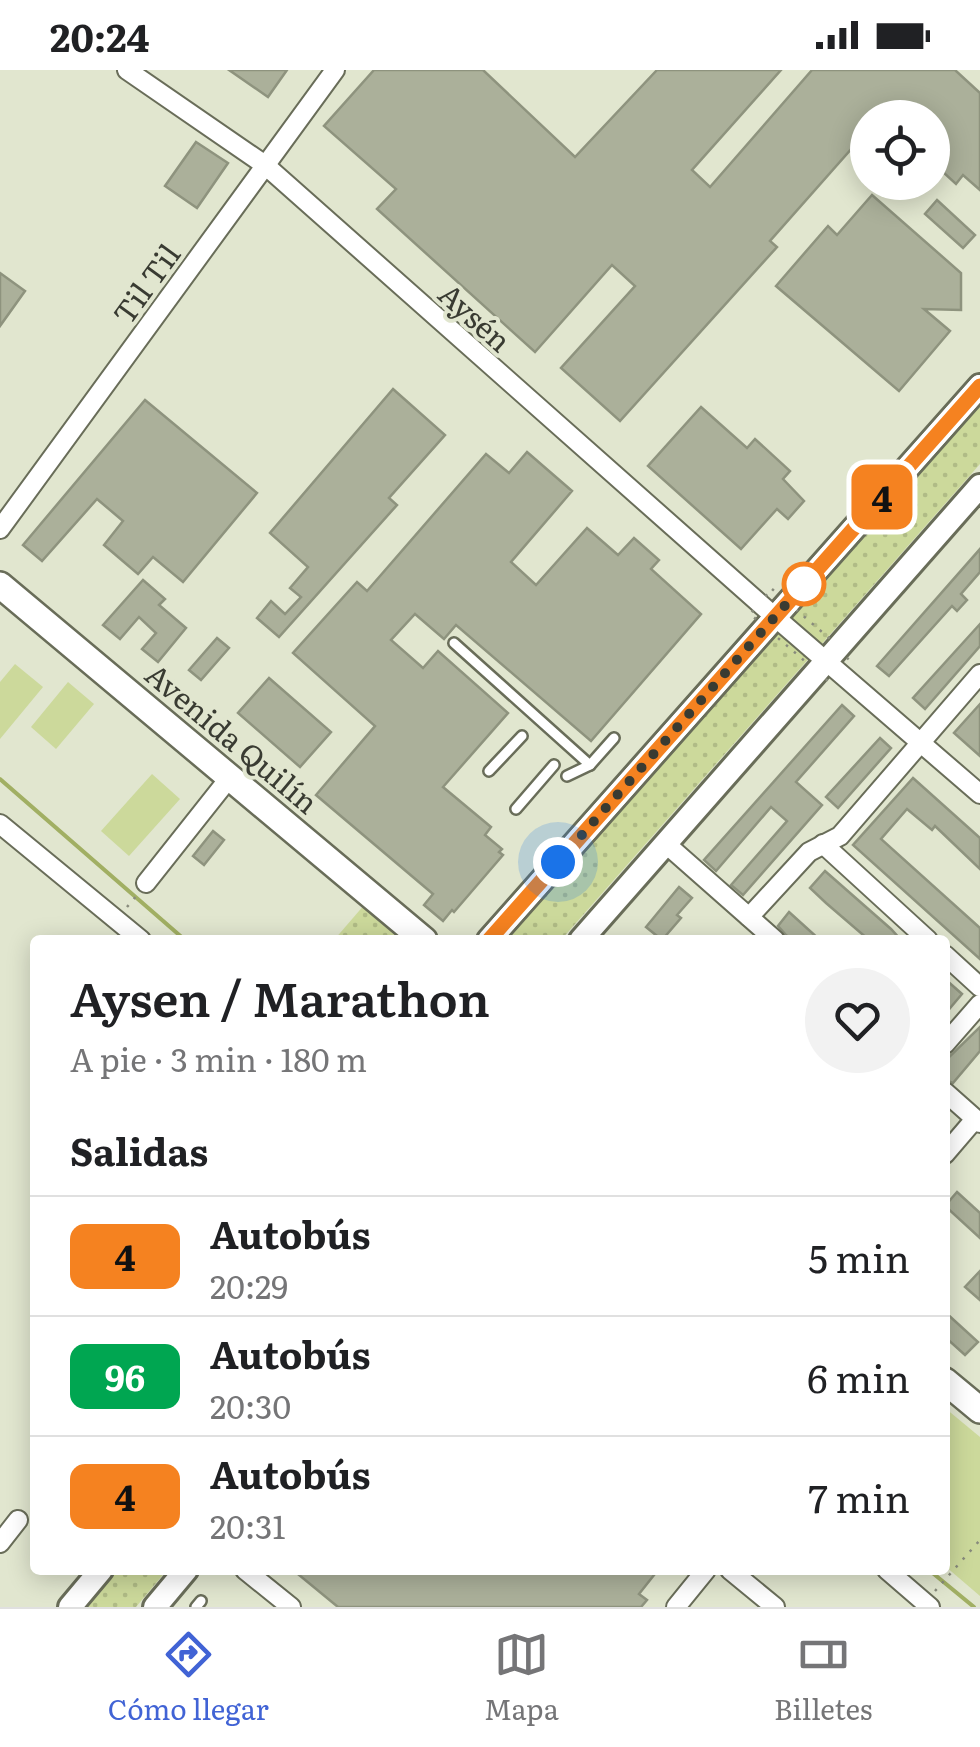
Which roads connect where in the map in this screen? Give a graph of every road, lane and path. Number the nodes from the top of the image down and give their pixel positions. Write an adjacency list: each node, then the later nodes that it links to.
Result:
1 (128, 70): 3 (street, Aysén)
2 (334, 70): 3 (street, Til Til)
3 (264, 165): 6 (street, Til Til); 8 (street, Aysén)
4 (980, 386): 8 (main road)
5 (980, 486): 10 (main road)
6 (0, 529)
7 (0, 584): 19 (main road, Avenida Quilín)
8 (775, 618): 10 (street, Aysén); 30 (main road)
9 (454, 643): 15 (lane)
10 (827, 660): 14 (street, Aysén); 23 (main road)
11 (980, 674): 14 (street)
12 (522, 736): 17 (lane)
13 (614, 738): 15 (lane)
14 (922, 742): 20 (street, Aysén); 24 (street)
15 (590, 765): 18 (lane)
16 (554, 766): 21 (lane)
17 (489, 771)
18 (566, 776)
19 (230, 777): 25 (street); 29 (main road, Avenida Quilín)
20 (980, 794)
21 (516, 808)
22 (0, 824): 28 (street)
23 (666, 843): 27 (street); 31 (main road)
24 (823, 844): 27 (street); 33 (street)
25 (144, 885): 26 (path)
26 (128, 905)
27 (749, 917): 32 (street)
28 (135, 935)
29 (418, 935)
30 (493, 935)
31 (585, 935)
32 (769, 935)
33 (923, 935)
34 (950, 960): 35 (street)
35 (980, 987)
36 (980, 1004): 37 (street)
37 (950, 1038)
38 (950, 1096): 39 (street)
39 (978, 1121): 40 (street)
40 (950, 1149)
41 (950, 1385): 42 (main road)
42 (980, 1410)
43 (18, 1520): 45 (street)
44 (980, 1540): 52 (path)
45 (0, 1543)
46 (97, 1575): 53 (main road)
47 (182, 1575): 54 (main road)
48 (251, 1575): 55 (street)
49 (702, 1575): 56 (street)
50 (736, 1575): 57 (street)
51 (894, 1575): 52 (street)
52 (931, 1600)
53 (70, 1607)
54 (155, 1607)
55 (291, 1607)
56 (676, 1607)
57 (776, 1607)

